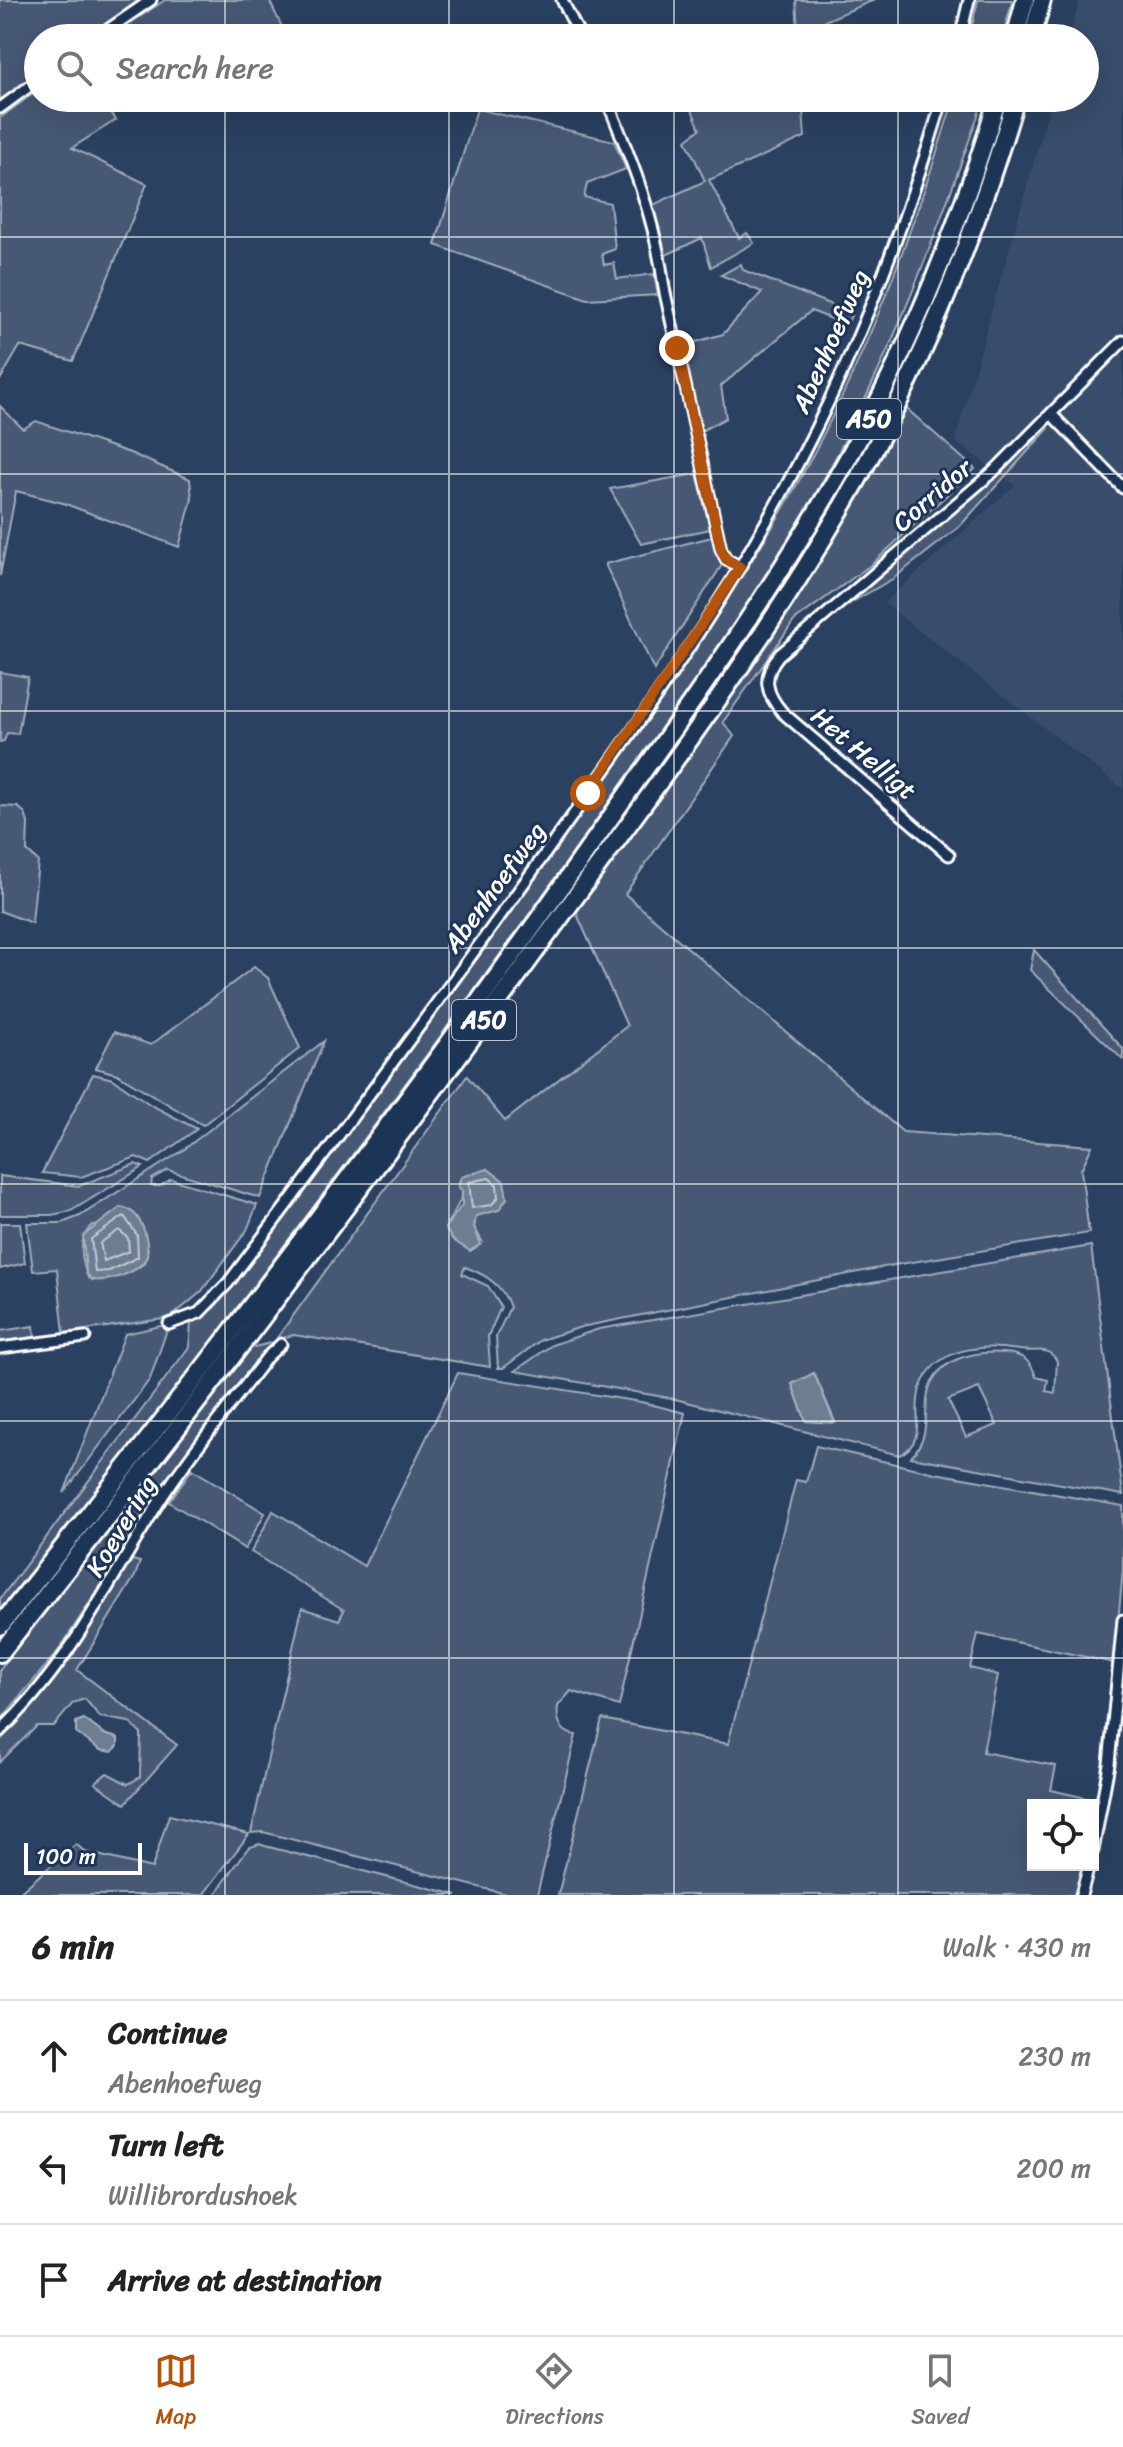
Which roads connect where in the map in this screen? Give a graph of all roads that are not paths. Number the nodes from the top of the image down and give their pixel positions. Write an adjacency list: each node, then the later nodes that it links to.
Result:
1 (151, 0): 5 (street)
2 (562, 0): 6 (street)
3 (969, 0): 7 (street)
4 (1038, 1): 8 (highway); 9 (highway)
5 (116, 24)
6 (574, 24)
7 (963, 24)
8 (1024, 24)
9 (1034, 24)
10 (24, 90): 11 (street)
11 (0, 108)
12 (612, 112): 19 (street)
13 (939, 112): 19 (street, Abenhoefweg)
14 (994, 112): 27 (highway, A50)
15 (1011, 112): 28 (highway, A50)
16 (1123, 341): 17 (street, Corridor)
17 (1052, 415): 18 (street); 20 (street, Corridor)
18 (1123, 488)
19 (740, 567): 22 (street, Abenhoefweg)
20 (767, 676): 21 (street, Het Helligt)
21 (949, 855)
22 (169, 1324)
23 (85, 1337): 25 (street)
24 (281, 1344): 29 (street, Koevering)
25 (0, 1348)
26 (1123, 1620): 30 (street)
27 (0, 1626)
28 (0, 1653)
29 (0, 1731)
30 (1099, 1818)
31 (1087, 1871): 32 (street)
32 (1081, 1895)

